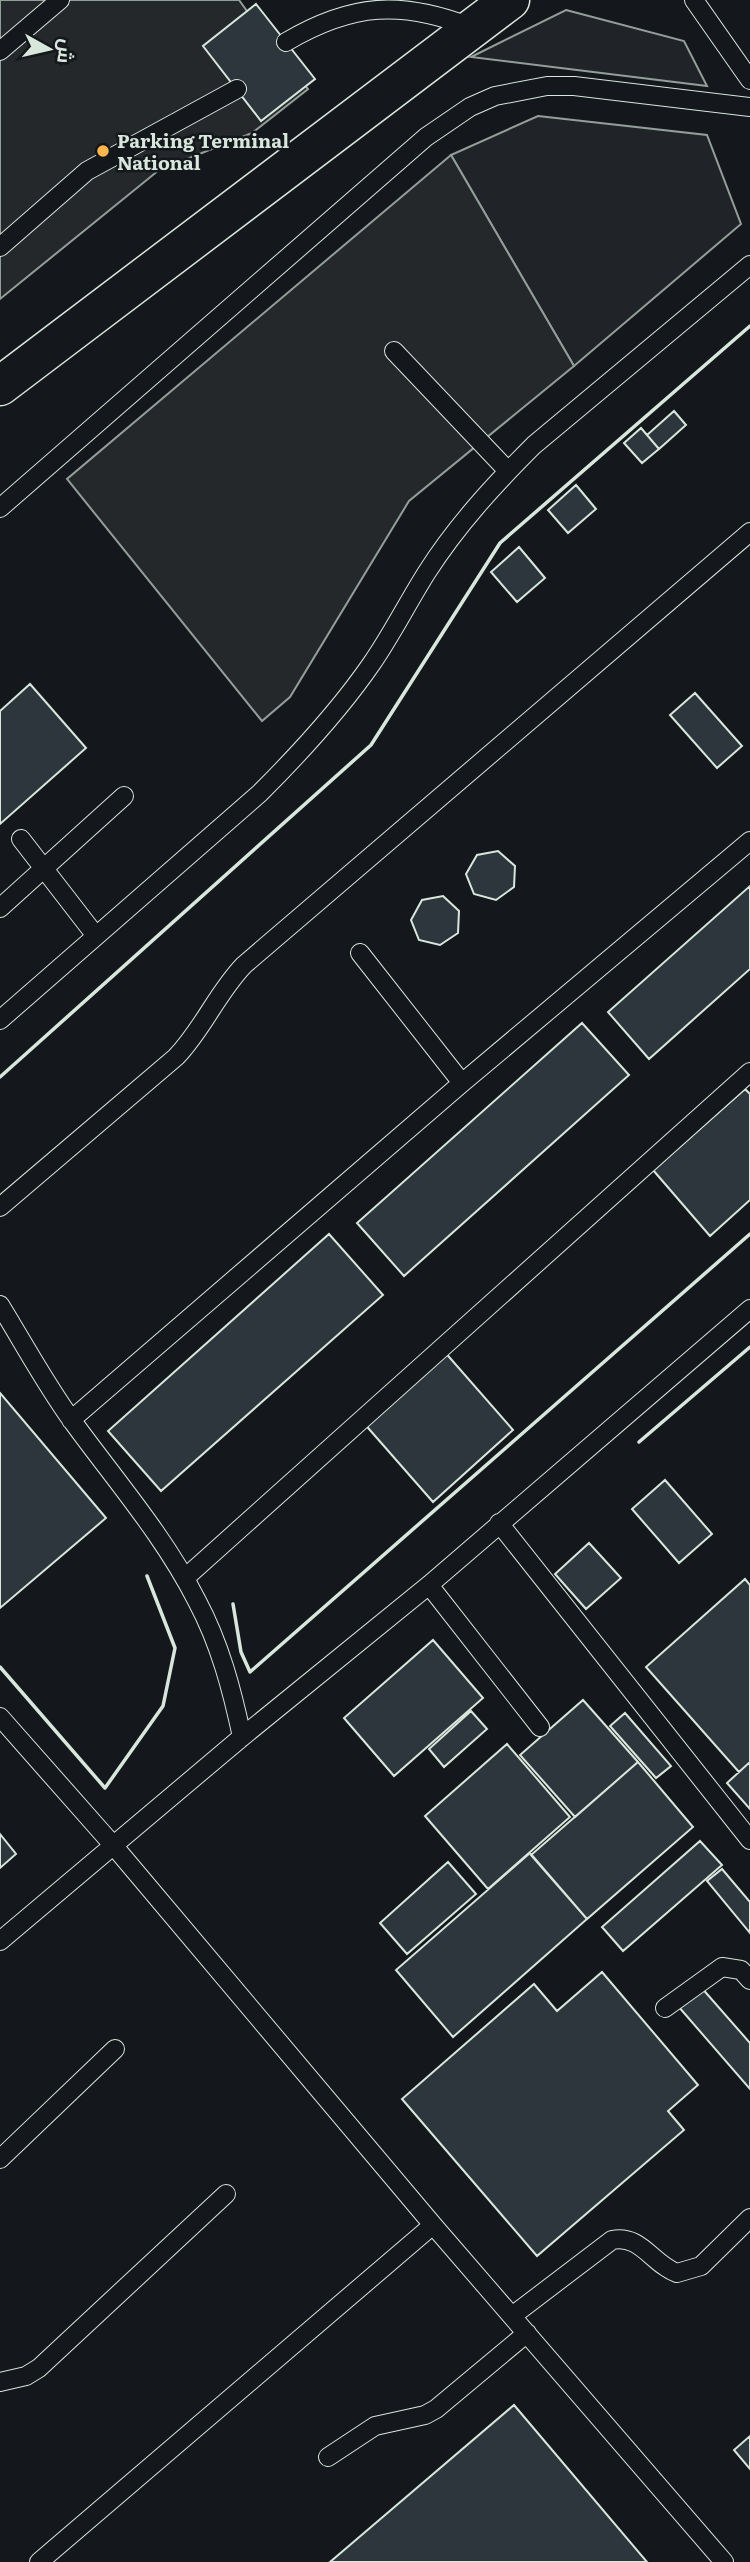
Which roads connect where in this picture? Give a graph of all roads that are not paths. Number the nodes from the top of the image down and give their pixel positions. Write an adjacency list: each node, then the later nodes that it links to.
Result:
1 (60, 0): 6 (lane)
2 (510, 0): 4 (street)
3 (694, 0): 7 (lane)
4 (473, 28): 5 (lane); 13 (street)
5 (286, 42)
6 (0, 51)
7 (750, 80)
8 (237, 89): 10 (lane)
9 (750, 107): 15 (lane)
10 (0, 247)
11 (750, 265): 14 (lane)
12 (394, 351): 14 (lane)
13 (0, 386)
14 (508, 471): 22 (lane)
15 (0, 508)
16 (750, 532): 27 (lane)
17 (124, 796): 20 (lane)
18 (21, 839): 20 (lane)
19 (750, 841): 26 (lane)
20 (44, 868): 21 (lane); 22 (lane)
21 (0, 908)
22 (96, 936): 24 (lane)
23 (360, 953): 26 (lane)
24 (0, 1020)
25 (750, 1072): 32 (lane)
26 (462, 1083): 30 (lane)
27 (0, 1207)
28 (0, 1305): 30 (lane)
29 (750, 1309): 31 (lane)
30 (71, 1420): 32 (lane)
31 (499, 1523): 33 (lane); 37 (lane)
32 (185, 1578): 36 (lane)
33 (429, 1585): 35 (lane); 36 (lane)
34 (0, 1717): 38 (lane)
35 (540, 1727)
36 (242, 1737): 38 (lane)
37 (750, 1840)
38 (113, 1845): 39 (lane); 46 (lane)
39 (0, 1941)
40 (750, 1980): 41 (lane)
41 (665, 2008)
42 (115, 2049): 43 (lane)
43 (0, 2159)
44 (226, 2194): 49 (lane)
45 (750, 2218): 47 (lane)
46 (433, 2225): 47 (lane); 51 (lane)
47 (512, 2316): 48 (lane)
48 (527, 2333): 50 (lane); 52 (lane)
49 (0, 2382)
50 (328, 2457)
51 (39, 2562)
52 (724, 2562)

